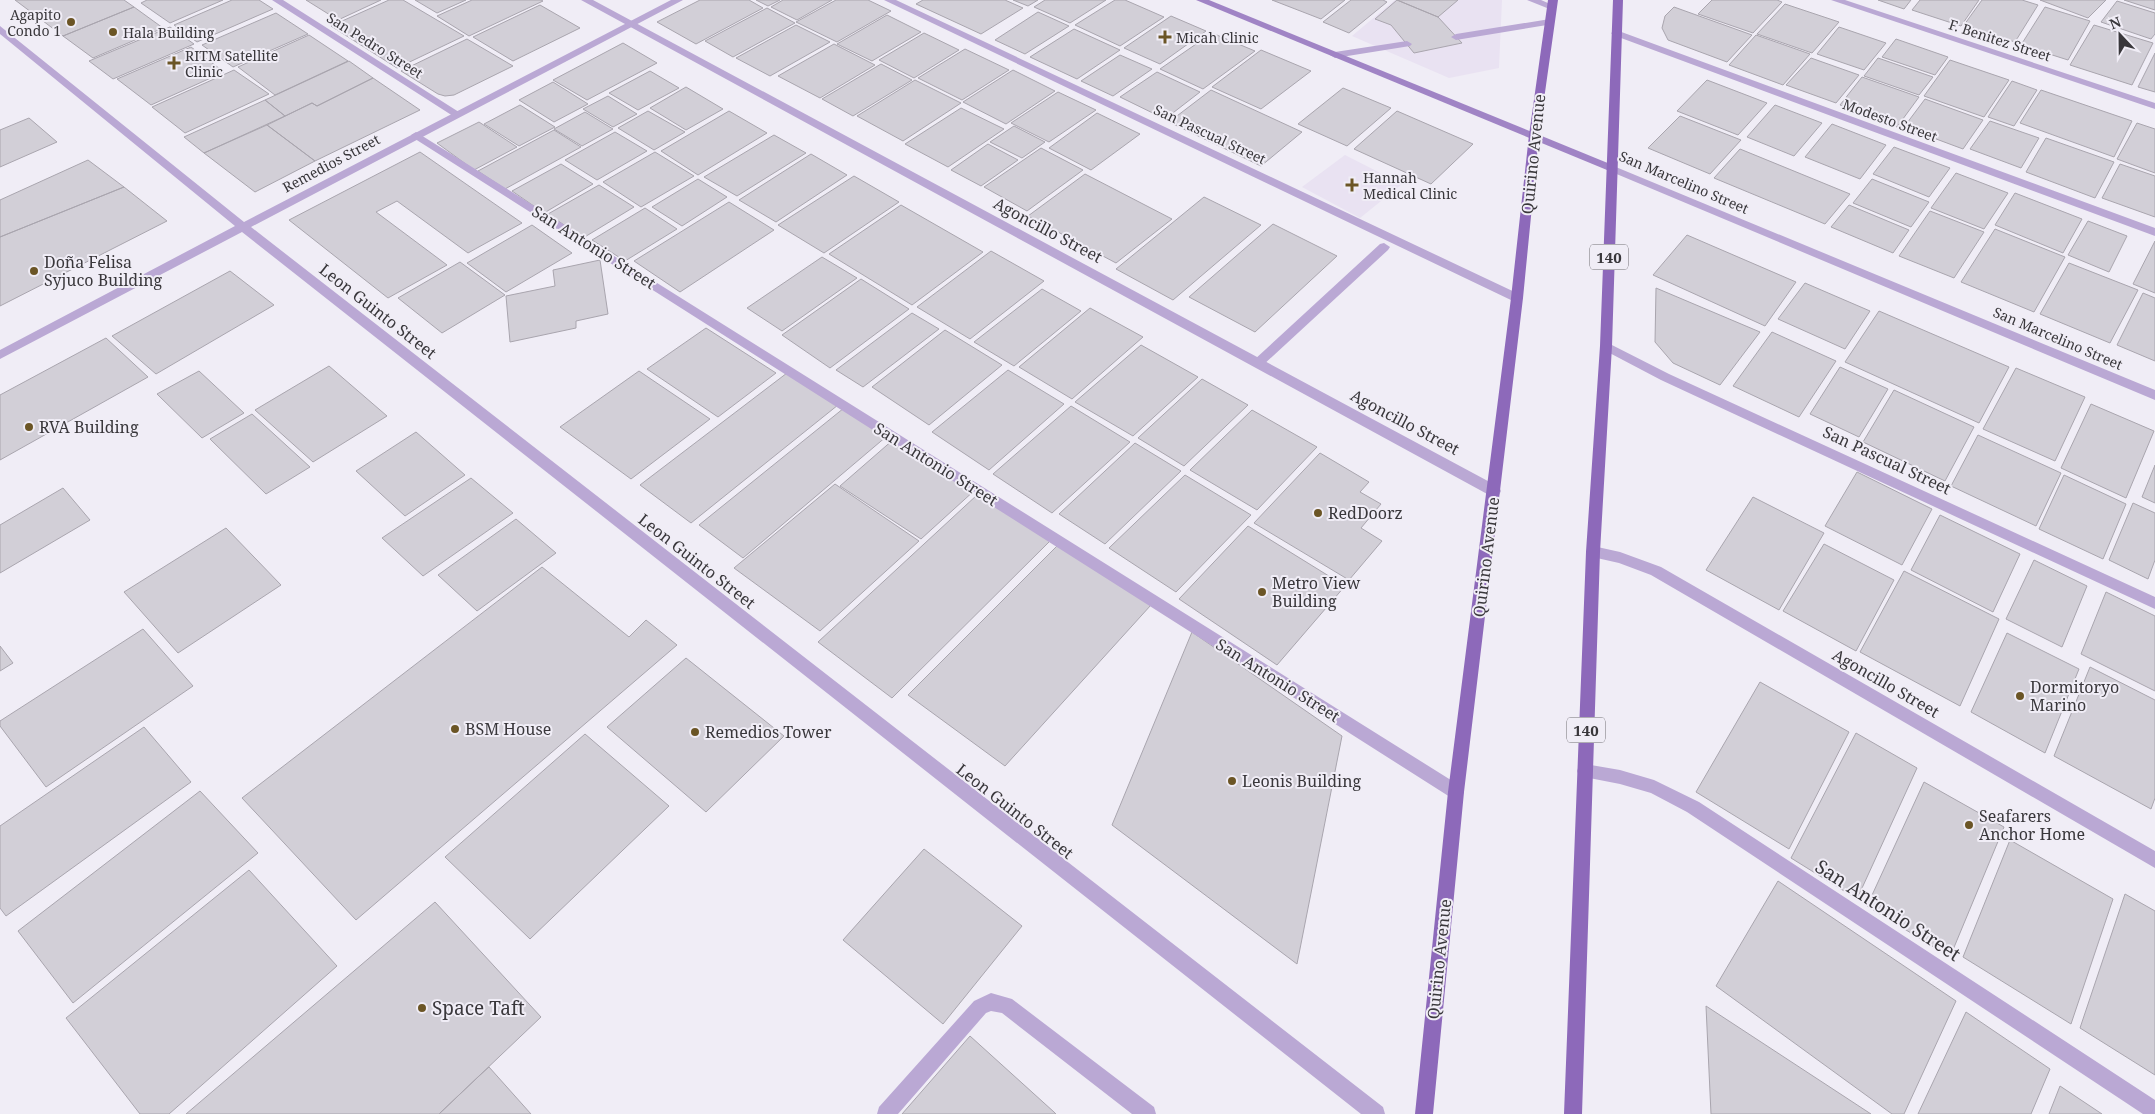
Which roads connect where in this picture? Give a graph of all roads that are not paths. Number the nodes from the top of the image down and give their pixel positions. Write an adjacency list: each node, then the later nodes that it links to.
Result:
1 (278, 0): 18 (street, San Pedro Street)
2 (586, 0): 11 (street, Agoncillo Street)
3 (678, 0): 11 (street, Remedios Street)
4 (889, 0): 25 (street, San Pascual Street)
5 (1201, 0): 16 (main road, San Marcelino Street)
6 (1532, 0): 9 (street)
7 (1618, 0): 13 (main road, 140)
8 (1836, 0): 17 (street, F. Benitez Street)
9 (1553, 4): 10 (main road, Quirino Avenue)
10 (1550, 22): 14 (street); 20 (main road, Quirino Avenue)
11 (630, 24): 18 (street, Remedios Street); 28 (street, Agoncillo Street)
12 (0, 29): 22 (street, Leon Guinto Street)
13 (1616, 33): 21 (main road, 140); 23 (street, Modesto Street)
14 (1456, 36)
15 (1406, 44): 16 (street)
16 (1335, 55): 20 (main road, San Marcelino Street)
17 (2155, 106)
18 (457, 114): 19 (street, Remedios Street)
19 (416, 135): 22 (street, Remedios Street); 34 (street, San Antonio Street)
20 (1534, 135): 21 (main road, San Marcelino Street); 25 (main road, Quirino Avenue)
21 (1611, 168): 26 (main road, 140); 29 (street, San Marcelino Street)
22 (243, 227): 27 (street, Remedios Street); 39 (street, Leon Guinto Street)
23 (2155, 232)
24 (1384, 247): 28 (street)
25 (1517, 298): 30 (main road, Quirino Avenue)
26 (1606, 346): 31 (main road, 140); 32 (street, San Pascual Street)
27 (0, 355)
28 (1258, 363): 30 (street, Agoncillo Street)
29 (2155, 395)
30 (1494, 491): 34 (main road, Quirino Avenue)
31 (1593, 552): 33 (main road, 140); 35 (street, Agoncillo Street)
32 (2155, 603)
33 (1585, 771): 36 (street, San Antonio Street); 41 (main road, 140)
34 (1456, 792): 40 (main road, Quirino Avenue)
35 (2155, 860)
36 (2155, 1110)
37 (886, 1114): 38 (street)
38 (1147, 1114)
39 (1376, 1114)
40 (1424, 1114)
41 (1573, 1114)

